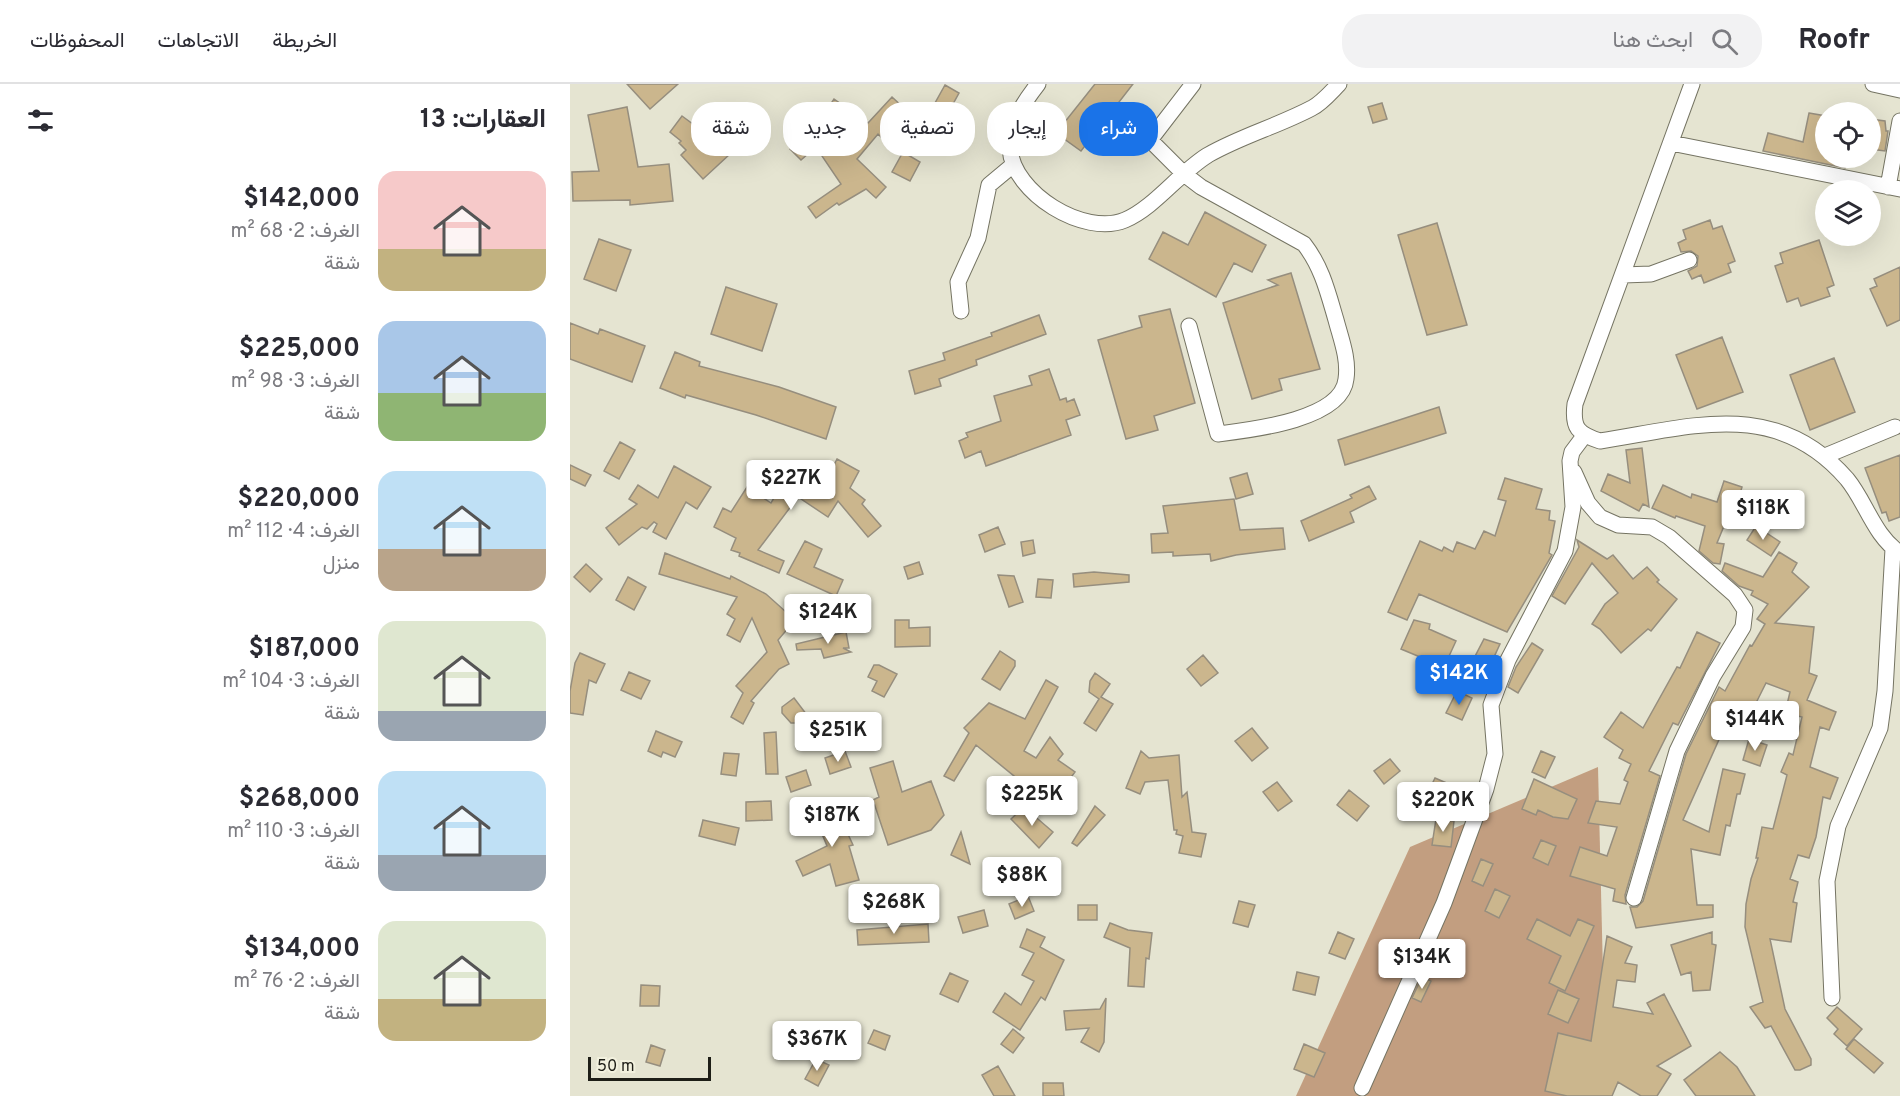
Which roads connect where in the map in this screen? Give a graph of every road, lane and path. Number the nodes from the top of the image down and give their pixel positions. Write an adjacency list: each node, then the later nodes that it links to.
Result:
1 (1038, 84): 9 (street)
2 (1193, 84): 10 (street)
3 (1339, 84): 10 (street)
4 (1692, 84): 8 (street)
5 (1873, 84): 6 (street)
6 (1900, 90)
7 (1900, 122): 11 (street)
8 (1671, 143): 11 (street); 13 (street)
9 (1013, 165): 10 (street); 14 (street)
10 (1184, 174): 15 (street)
11 (1894, 188)
12 (1689, 260): 13 (street)
13 (1623, 275): 17 (street)
14 (961, 311)
15 (1189, 326)
16 (1895, 427): 18 (street)
17 (1584, 436): 18 (street); 19 (street)
18 (1825, 456): 20 (street)
19 (1570, 461): 21 (street); 23 (street)
20 (1897, 551): 22 (street)
21 (1634, 898)
22 (1832, 998)
23 (1362, 1088)

